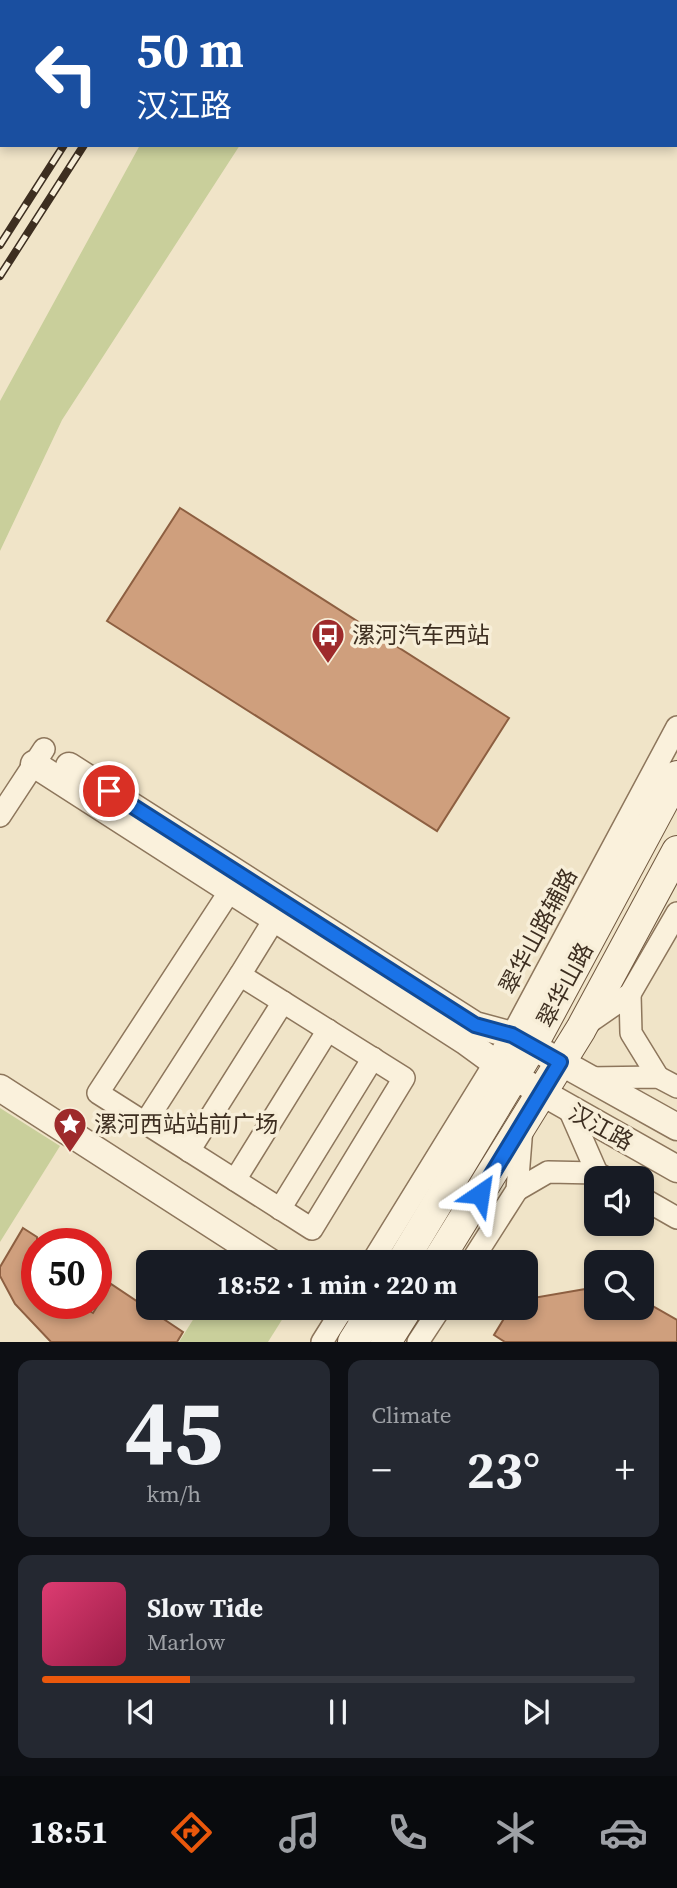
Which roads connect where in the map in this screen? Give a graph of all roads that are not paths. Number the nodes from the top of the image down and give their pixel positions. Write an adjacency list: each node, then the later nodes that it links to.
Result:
1 (677, 727): 14 (street, 翠华山路辅路)
2 (39, 757): 4 (street); 6 (street, 汉江路)
3 (677, 776): 14 (main road, 翠华山路)
4 (0, 816)
5 (677, 851): 12 (main road, 翠华山路)
6 (235, 883): 7 (street, 汉江路); 23 (street)
7 (279, 912): 9 (street); 14 (street, 汉江路); 17 (street, 汉江路)
8 (677, 912): 10 (street)
9 (240, 975): 11 (street); 23 (street)
10 (630, 994): 12 (street); 19 (street)
11 (283, 1002): 13 (street); 26 (street)
12 (580, 1029): 16 (main road, 翠华山路)
13 (328, 1030): 15 (street); 30 (street)
14 (522, 1041): 16 (street, 汉江路); 17 (main road, 翠华山路)
15 (373, 1058): 33 (street); 33 (street)
16 (560, 1062): 18 (street, 汉江路); 21 (main road, 翠华山路)
17 (504, 1071): 21 (street, 汉江路); 36 (street); 37 (main road, 翠华山路)
18 (587, 1078): 19 (street); 25 (street, 汉江路)
19 (668, 1082)
20 (0, 1088): 35 (street)
21 (542, 1094): 22 (street, 汉江路); 24 (main road, 翠华山路)
22 (569, 1110): 27 (street); 28 (street, 汉江路)
23 (145, 1123): 26 (street)
24 (523, 1126): 31 (street); 38 (main road, 翠华山路)
25 (677, 1127)
26 (188, 1151): 30 (street)
27 (597, 1166)
28 (677, 1169)
29 (584, 1174): 31 (street)
30 (235, 1181): 33 (street)
31 (517, 1190): 39 (street)
32 (654, 1205): 34 (street)
33 (280, 1209)
34 (677, 1218)
35 (251, 1250)
36 (380, 1250)
37 (408, 1250)
38 (445, 1250)
39 (479, 1250)
40 (336, 1320): 44 (street)
41 (367, 1320): 45 (main road)
42 (400, 1320): 46 (main road)
43 (432, 1320): 47 (street)
44 (322, 1342)
45 (353, 1342)
46 (386, 1342)
47 (418, 1342)

